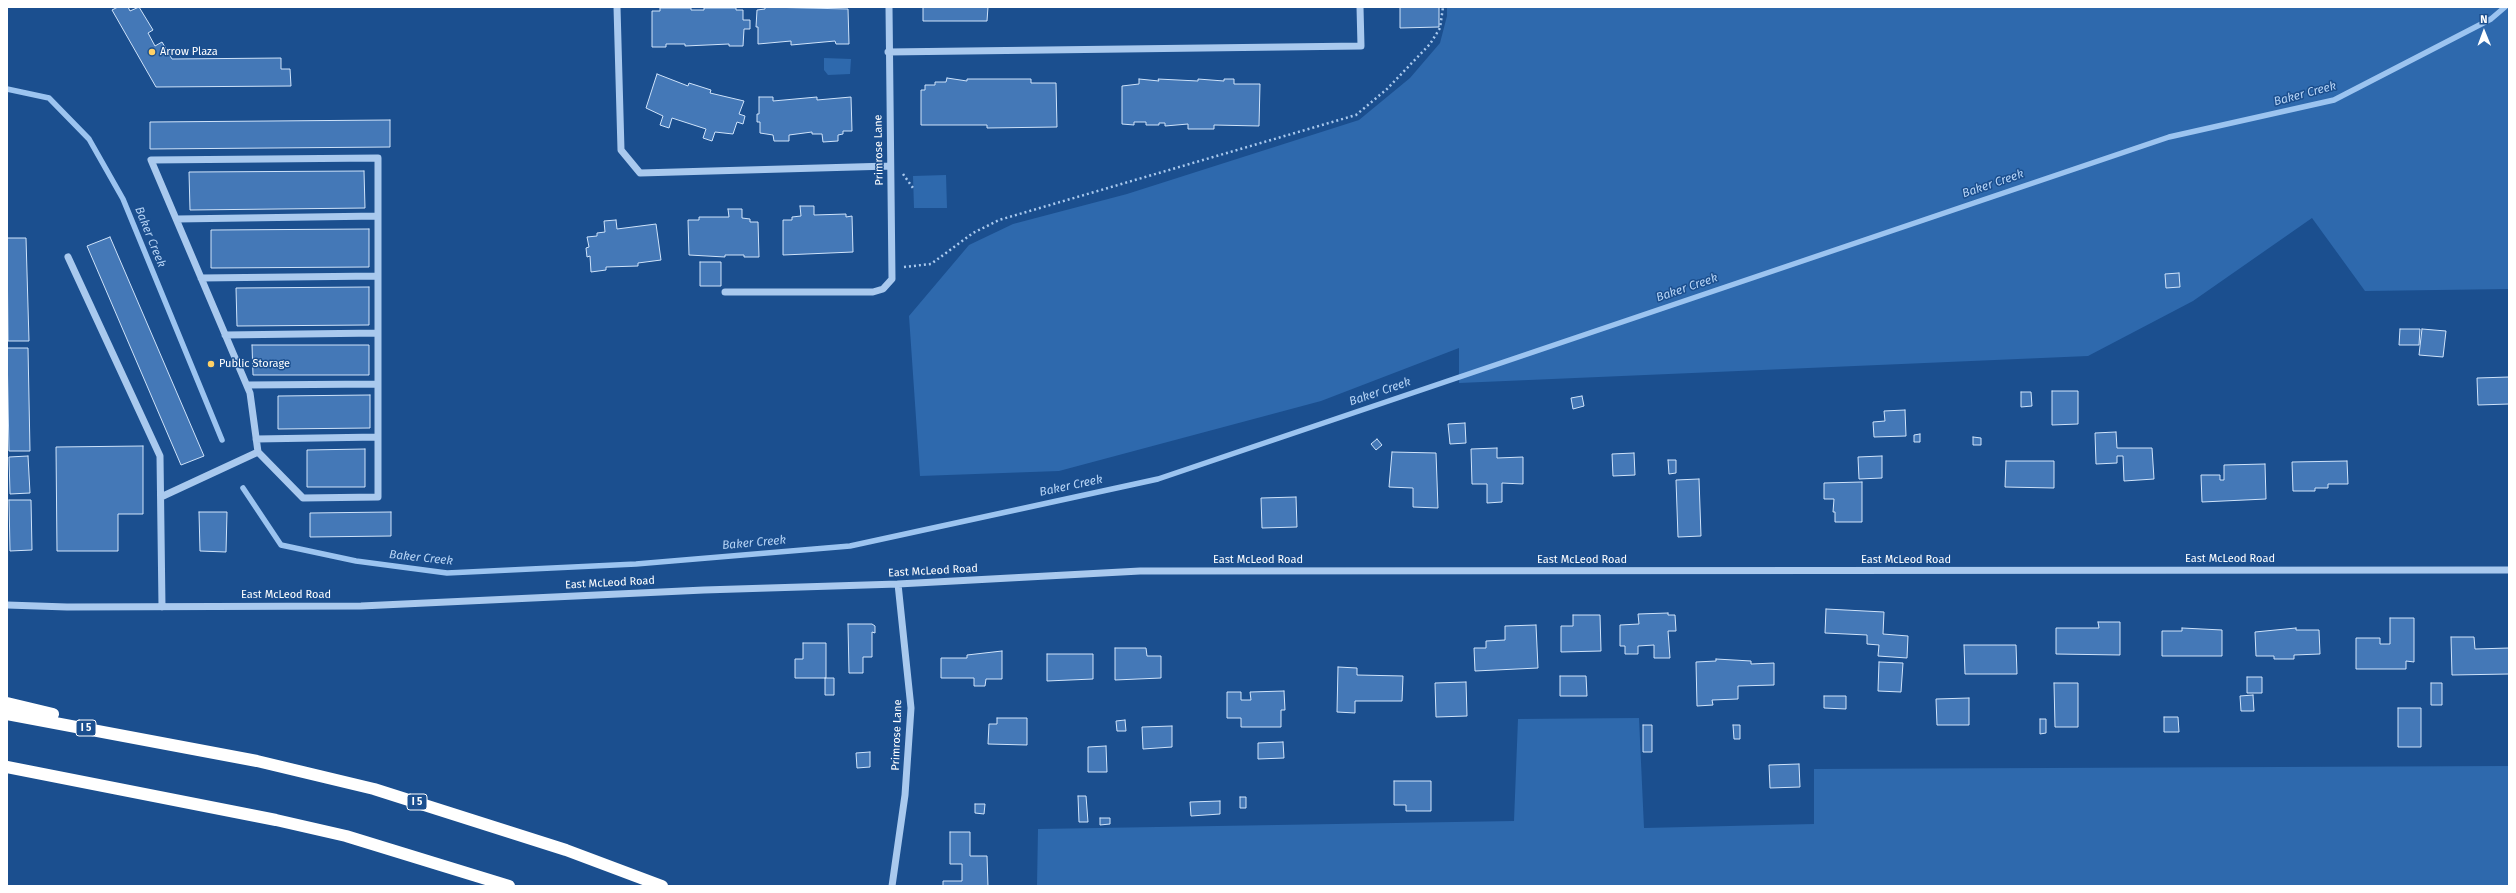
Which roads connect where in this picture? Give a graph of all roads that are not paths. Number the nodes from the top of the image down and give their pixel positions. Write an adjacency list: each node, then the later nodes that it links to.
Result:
1 (617, 7): 5 (street)
2 (889, 7): 4 (street, Primrose Lane)
3 (1360, 7): 4 (street)
4 (888, 52): 5 (street, Primrose Lane)
5 (890, 166): 11 (street, Primrose Lane)
6 (378, 216): 7 (street); 7 (street); 9 (street)
7 (177, 219): 10 (street)
8 (68, 257): 19 (street)
9 (378, 276): 10 (street); 12 (street)
10 (201, 278): 13 (street)
11 (725, 292)
12 (378, 333): 13 (street); 14 (street)
13 (225, 335): 15 (street)
14 (378, 384): 15 (street); 16 (street)
15 (247, 386): 17 (street)
16 (378, 436): 17 (street); 18 (street)
17 (256, 439): 18 (street)
18 (258, 452): 19 (street)
19 (161, 497): 23 (street)
20 (2509, 570): 21 (street, East McLeod Road)
21 (898, 584): 23 (street, East McLeod Road); 32 (street, Primrose Lane)
22 (7, 605): 23 (street, East McLeod Road)
23 (162, 607)
24 (7, 703): 26 (highway)
25 (7, 714): 26 (highway, I 5)
26 (164, 742): 31 (highway, I 5)
27 (7, 767): 29 (highway)
28 (7, 774): 29 (highway)
29 (156, 796): 30 (highway)
30 (509, 886)
31 (662, 886)
32 (892, 886)

